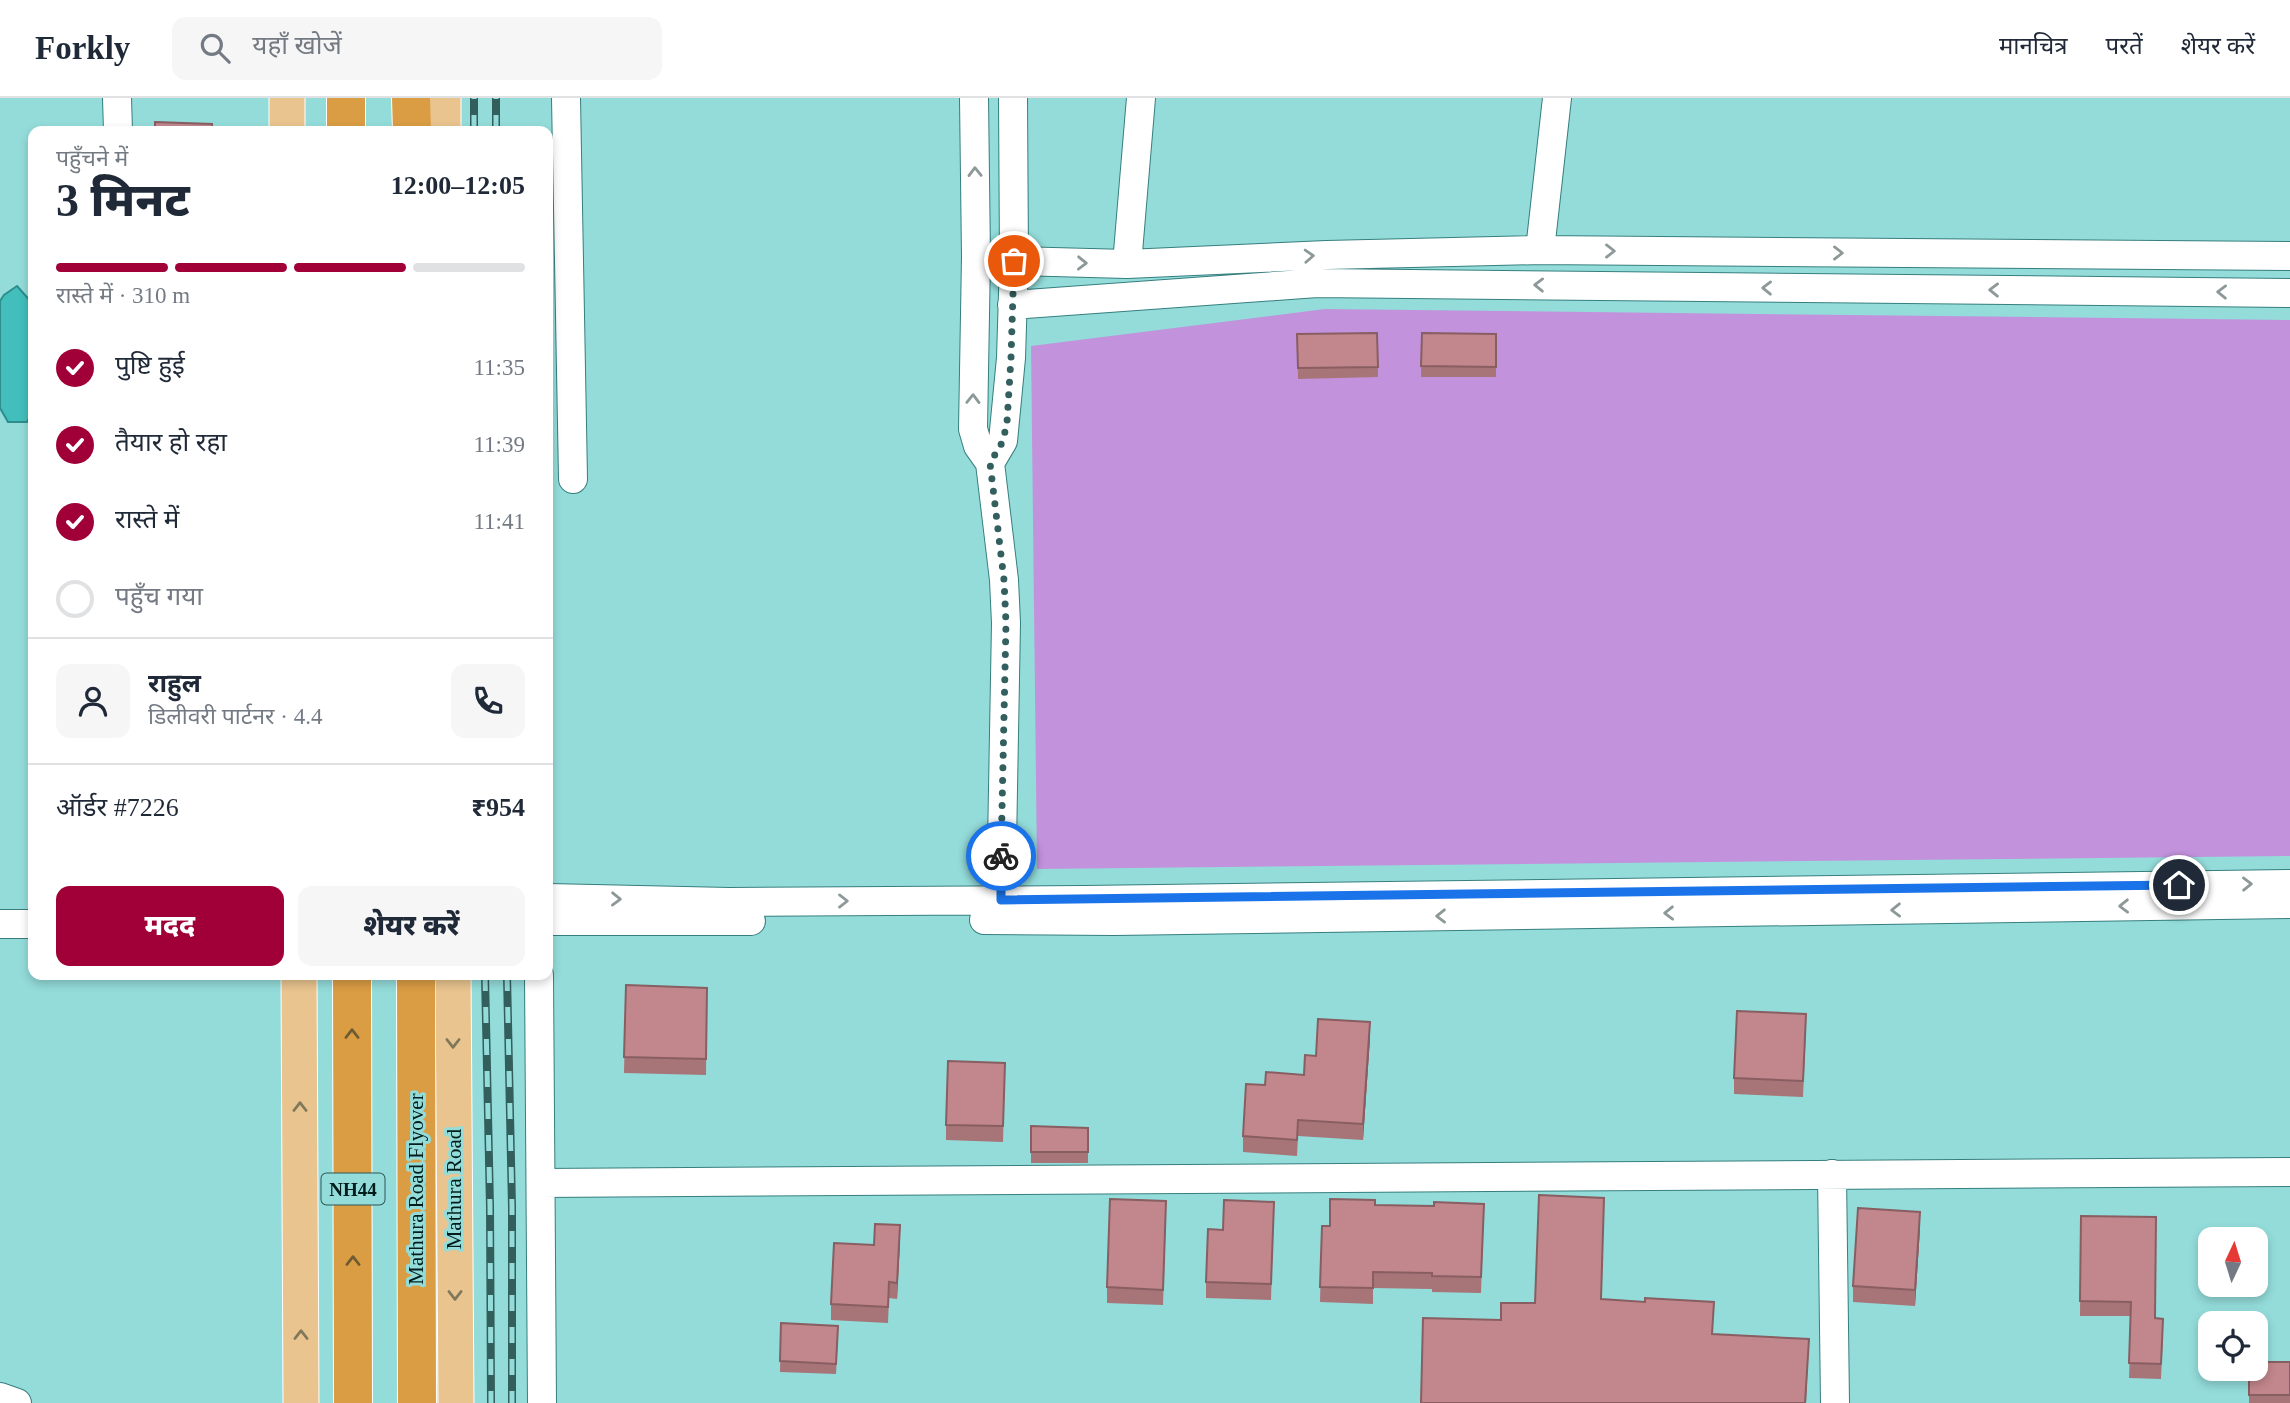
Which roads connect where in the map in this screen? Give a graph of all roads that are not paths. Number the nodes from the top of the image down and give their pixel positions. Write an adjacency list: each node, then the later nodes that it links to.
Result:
1 (117, 98): 11 (street)
2 (287, 98): 12 (main road)
3 (346, 98): 13 (highway)
4 (411, 98): 14 (highway)
5 (443, 98): 15 (main road)
6 (566, 98): 23 (street)
7 (974, 98): 22 (street, one-way to 7)
8 (1013, 98): 18 (street)
9 (1141, 98): 19 (street)
10 (1557, 98): 16 (street)
11 (118, 126)
12 (287, 126)
13 (346, 126)
14 (412, 126)
15 (443, 126)
16 (1540, 250): 17 (street, one-way to 17); 19 (street, one-way to 16)
17 (2290, 256)
18 (1014, 261): 19 (street, one-way to 19); 21 (street)
19 (1127, 264)
20 (2290, 293): 21 (street, one-way to 21)
21 (1012, 305): 22 (street)
22 (990, 463): 27 (street)
23 (573, 479)
24 (2290, 884): 27 (street, one-way to 24)
25 (553, 898): 27 (street, one-way to 27)
26 (2290, 904): 27 (street, one-way to 27)
27 (998, 910): 28 (street)
28 (553, 921)
29 (0, 924): 30 (street)
30 (28, 924)
31 (299, 980): 41 (main road, one-way to 31)
32 (352, 980): 42 (highway, NH44, one-way to 32)
33 (416, 980): 43 (highway, Mathura Road Flyover)
34 (454, 980): 44 (main road, Mathura Road, one-way to 44)
35 (539, 980): 38 (street)
36 (2290, 1171): 37 (street)
37 (1832, 1174): 38 (street); 46 (street)
38 (541, 1183): 45 (street)
39 (0, 1397): 40 (street)
40 (17, 1403)
41 (301, 1403)
42 (353, 1403)
43 (417, 1403)
44 (456, 1403)
45 (542, 1403)
46 (1835, 1403)

